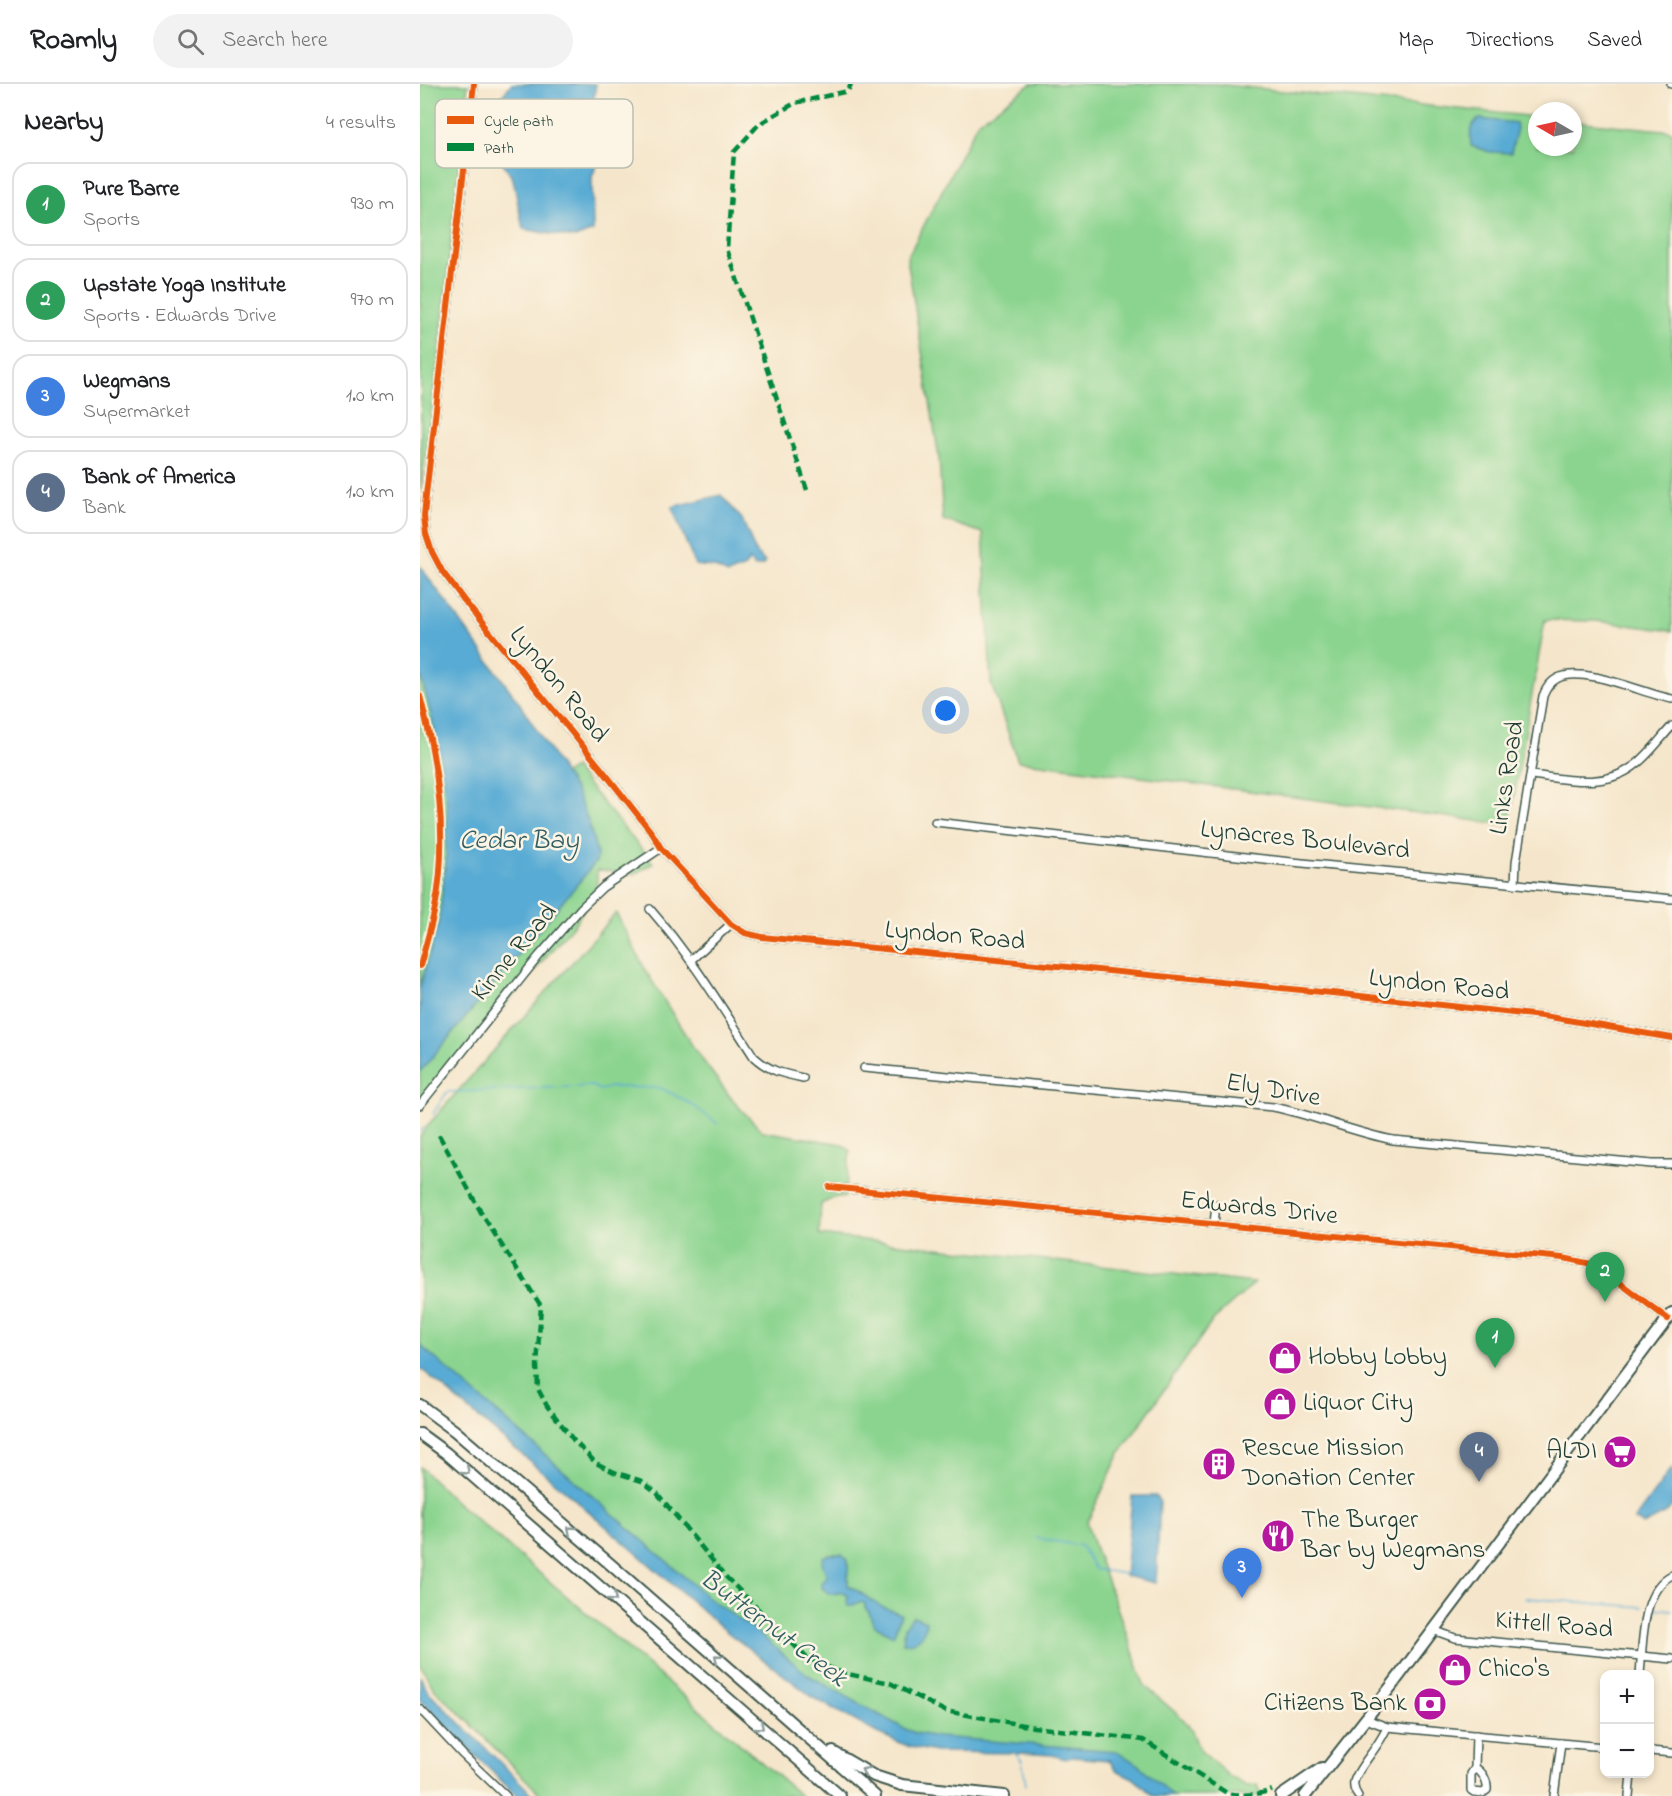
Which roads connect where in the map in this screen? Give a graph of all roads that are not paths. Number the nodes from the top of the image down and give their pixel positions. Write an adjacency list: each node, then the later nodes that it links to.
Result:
1 (474, 84): 2 (street, Lyndon Road)
2 (472, 99)
3 (464, 168): 8 (street, Lyndon Road)
4 (1672, 699): 6 (street, Links Road)
5 (1672, 726): 6 (street)
6 (1531, 775): 9 (street, Links Road)
7 (935, 822): 9 (street, Lynacres Boulevard)
8 (661, 848): 12 (street, Lyndon Road); 17 (street, Kinne Road)
9 (1515, 884): 10 (street, Lynacres Boulevard)
10 (1672, 899)
11 (650, 909): 13 (street)
12 (731, 924): 13 (street); 14 (street, Lyndon Road)
13 (691, 960): 16 (street)
14 (1672, 1038)
15 (864, 1068): 18 (street, Ely Drive)
16 (803, 1078)
17 (420, 1105)
18 (1672, 1164)
19 (829, 1187): 21 (street, Edwards Drive)
20 (1216, 1205): 21 (street)
21 (1214, 1224): 22 (street, Edwards Drive)
22 (1670, 1316): 26 (highway)
23 (420, 1405): 34 (highway, one-way to 23)
24 (420, 1434): 41 (highway, one-way to 41)
25 (1672, 1575): 27 (street)
26 (1433, 1630): 27 (street, Kittell Road); 31 (highway)
27 (1642, 1656): 28 (street, Kittell Road); 29 (street)
28 (1672, 1659)
29 (1640, 1670)
30 (420, 1709): 43 (street)
31 (1366, 1719): 32 (street); 39 (highway)
32 (1387, 1727): 33 (street); 50 (street)
33 (1476, 1735): 35 (street); 40 (street)
34 (810, 1737): 46 (highway); 47 (highway, one-way to 34)
35 (1561, 1743): 36 (street); 51 (street)
36 (1600, 1747)
37 (1654, 1751): 38 (street)
38 (1672, 1753)
39 (1330, 1763): 48 (highway); 49 (highway)
40 (1475, 1768)
41 (818, 1777): 44 (highway); 45 (highway)
42 (1631, 1778): 52 (street)
43 (506, 1796)
44 (833, 1796)
45 (840, 1796)
46 (875, 1796)
47 (1004, 1796)
48 (1281, 1796)
49 (1305, 1796)
50 (1358, 1796)
51 (1554, 1796)
52 (1629, 1796)

